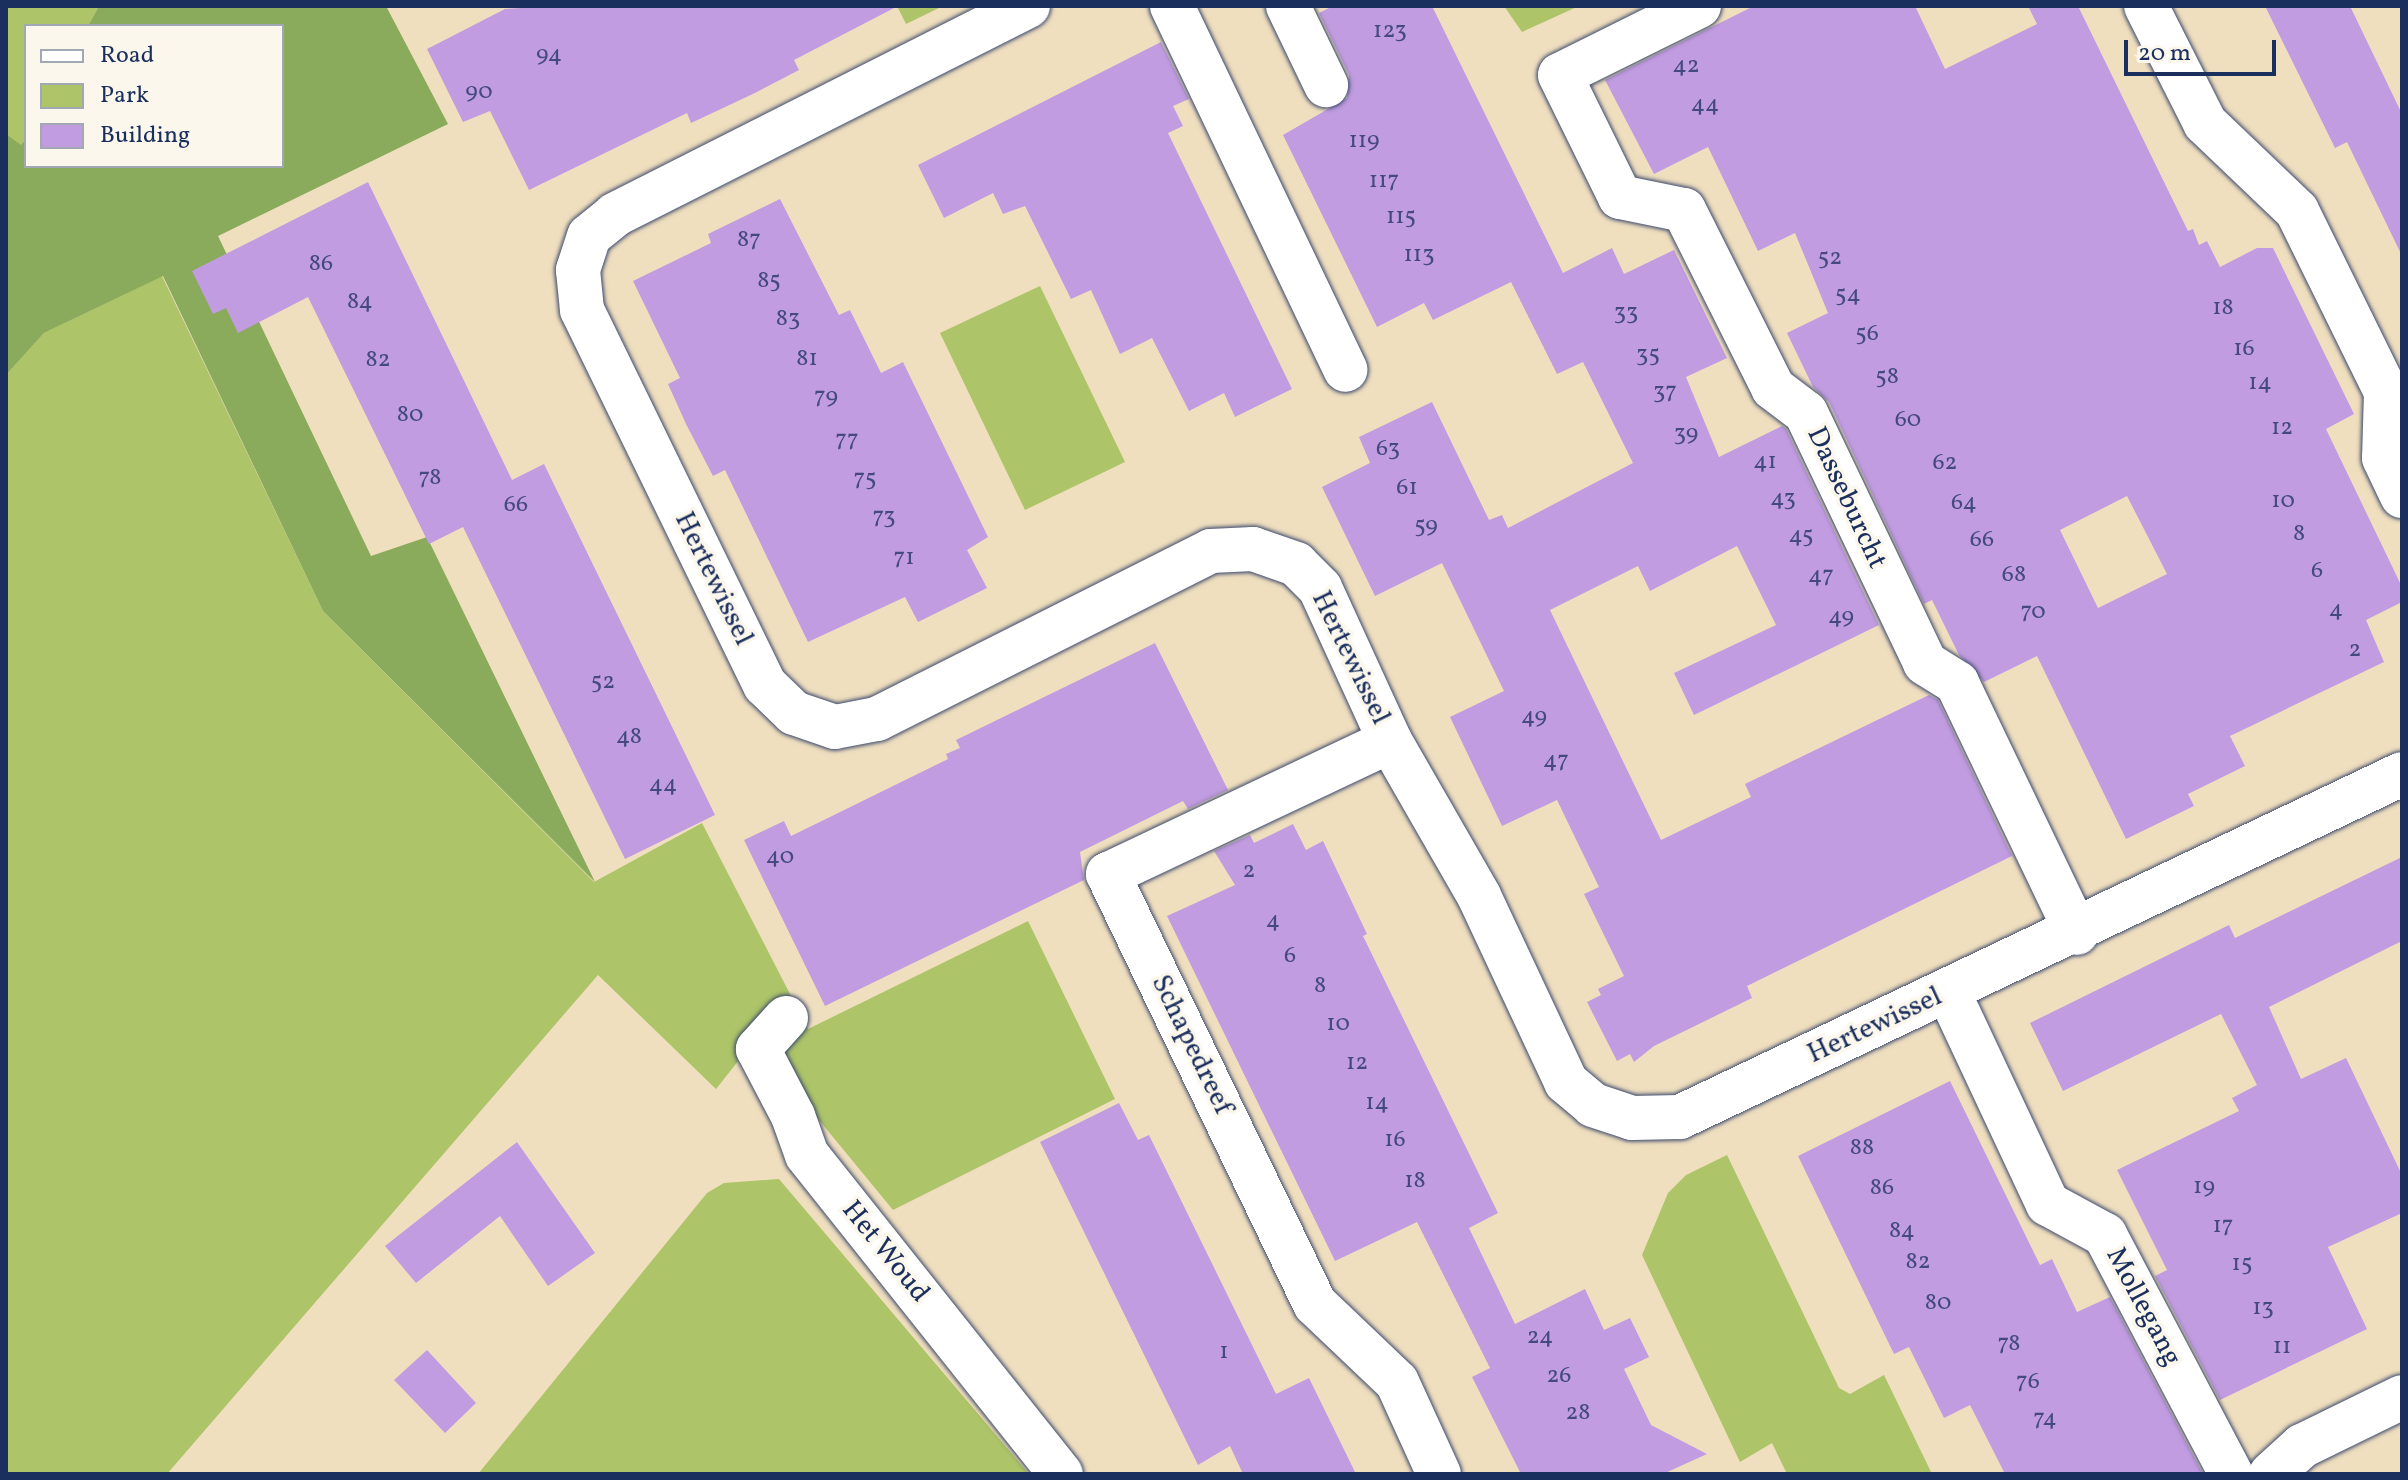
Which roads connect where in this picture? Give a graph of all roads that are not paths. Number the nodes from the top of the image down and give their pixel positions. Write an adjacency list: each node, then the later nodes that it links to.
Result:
1 (1028, 6): 9 (street, Hertewissel)
2 (1172, 6): 7 (street)
3 (1288, 6): 6 (street)
4 (1699, 6): 11 (street, Dasseburcht)
5 (2146, 6): 8 (street)
6 (1326, 85)
7 (1346, 370)
8 (2402, 496)
9 (1390, 741): 12 (street, Hertewissel); 16 (street, Schapedreef)
10 (2402, 774): 11 (street, Hertewissel)
11 (2077, 933): 12 (street, Hertewissel)
12 (1948, 991): 17 (street, Mollegang)
13 (786, 1018): 15 (street, Het Woud)
14 (2402, 1397): 18 (street)
15 (1061, 1474)
16 (1439, 1474)
17 (2231, 1474)
18 (2271, 1474)

